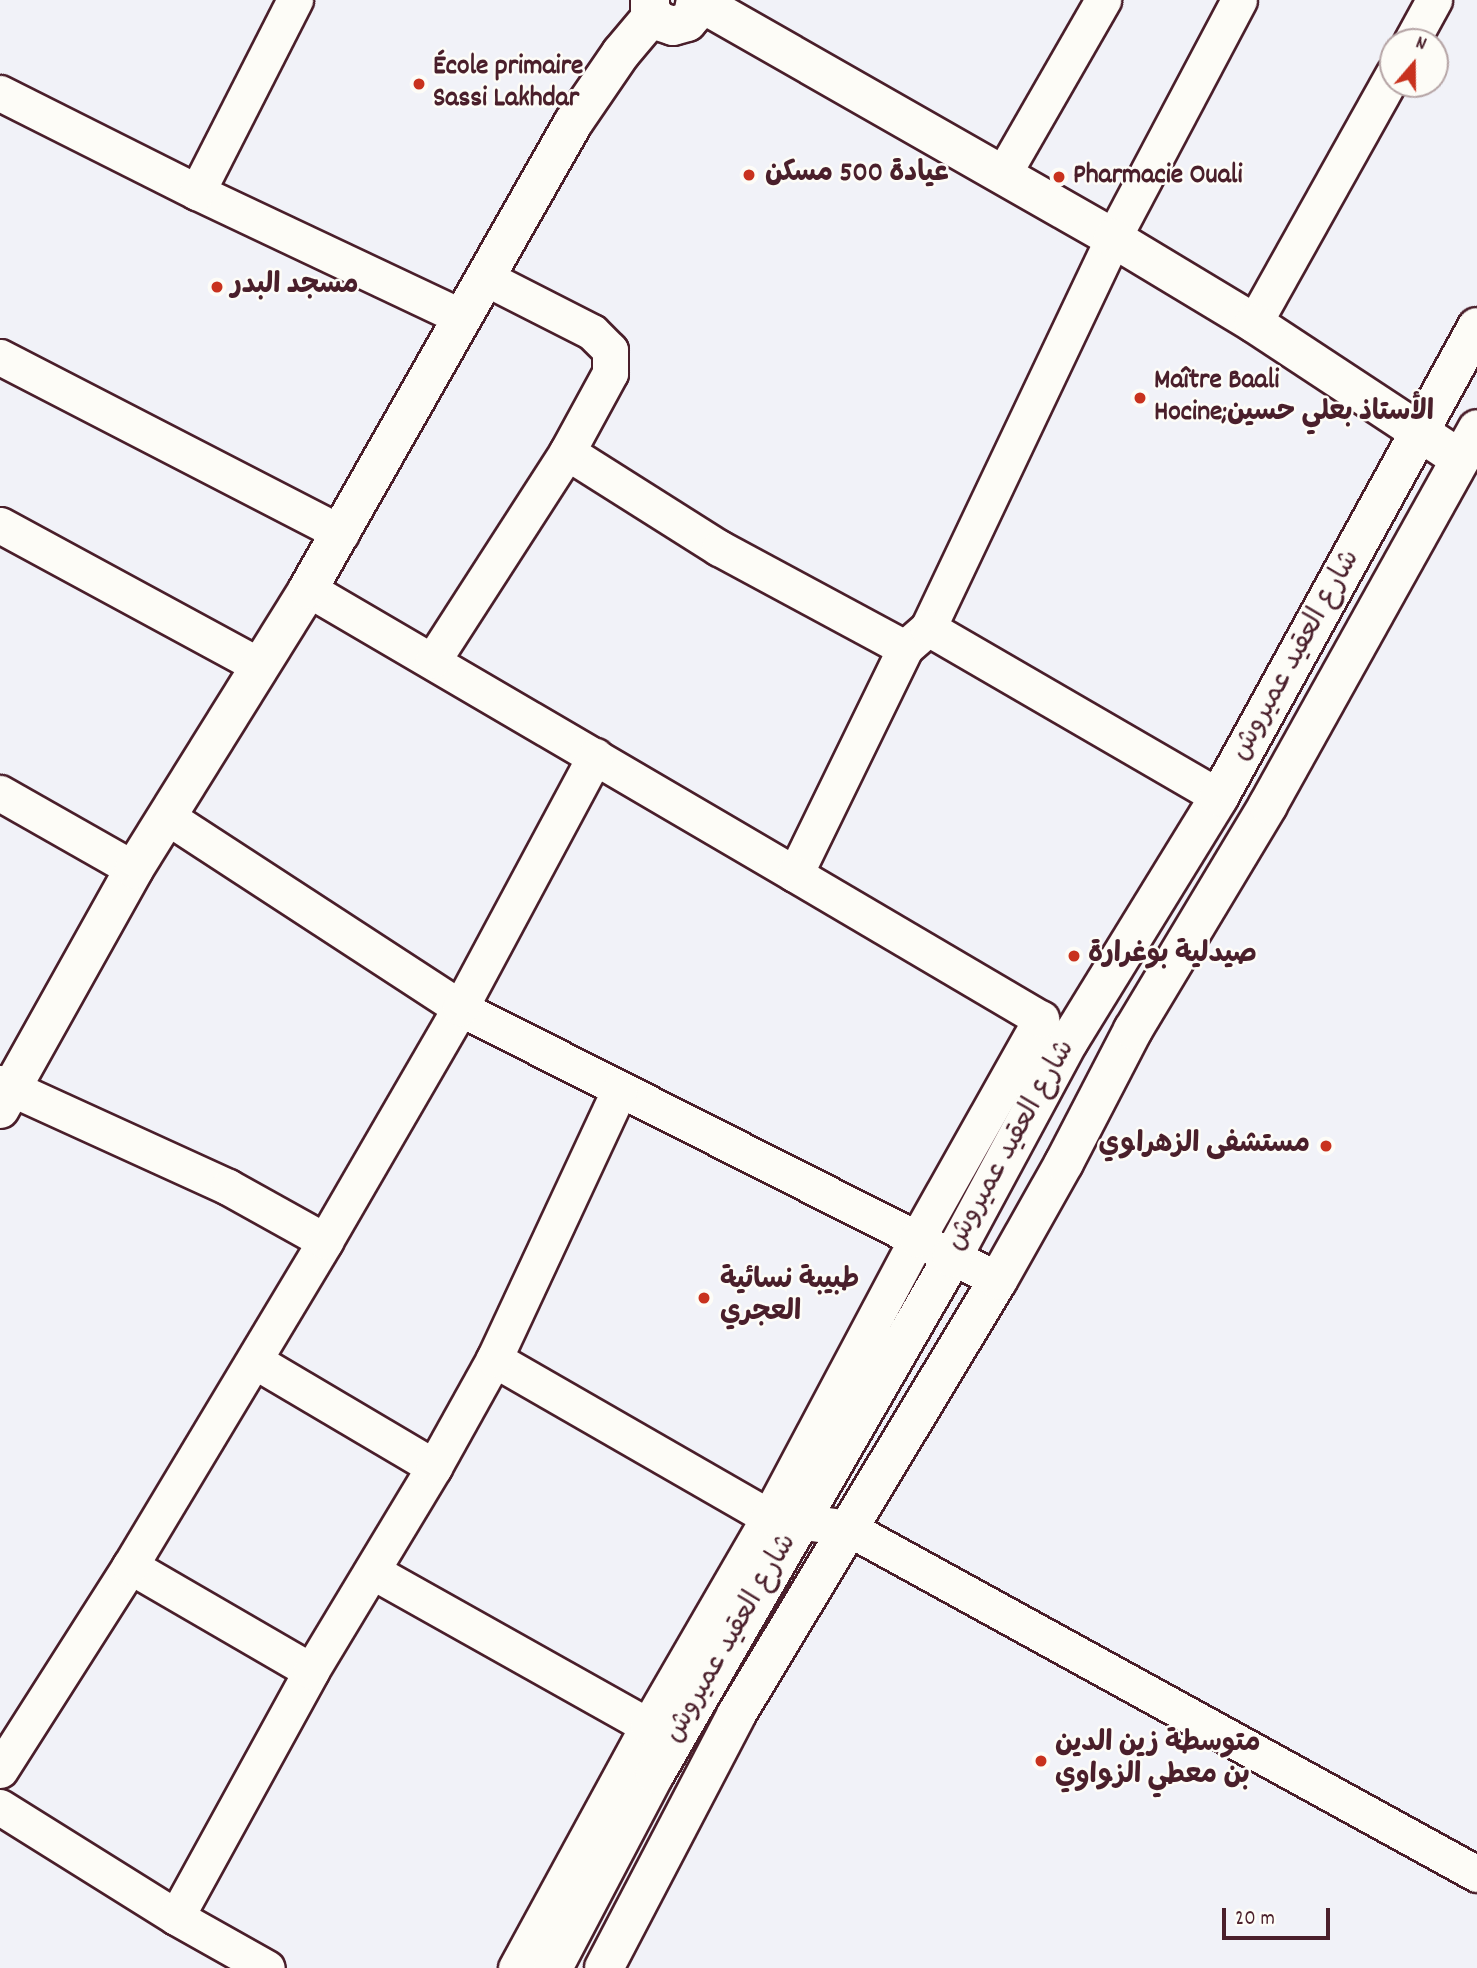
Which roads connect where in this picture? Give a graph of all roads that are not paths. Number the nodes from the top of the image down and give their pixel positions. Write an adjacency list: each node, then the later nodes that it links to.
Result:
1 (295, 0): 11 (street)
2 (696, 0): 6 (main road); 10 (main road)
3 (1103, 0): 10 (street)
4 (1239, 0): 12 (street)
5 (1434, 0): 7 (street)
6 (651, 8): 13 (main road)
7 (1419, 28)
8 (0, 93): 11 (street)
9 (1380, 98): 15 (street)
10 (1003, 174): 12 (main road)
11 (197, 192): 14 (street)
12 (1113, 239): 15 (main road); 24 (street)
13 (484, 278): 14 (main road); 20 (street)
14 (461, 317): 22 (main road)
15 (1254, 323): 18 (main road)
16 (1477, 327): 18 (main road, شارع العقيد عميروش)
17 (0, 357): 22 (street)
18 (1419, 434): 19 (main road); 29 (main road, شارع العقيد عميروش)
19 (1469, 444): 40 (main road, شارع العقيد عميروش)
20 (567, 452): 24 (street); 25 (street)
21 (0, 525): 26 (street)
22 (341, 533): 23 (main road)
23 (308, 589): 25 (street); 26 (main road)
24 (917, 638): 29 (street); 32 (street)
25 (433, 660): 27 (street)
26 (260, 666): 30 (main road)
27 (595, 756): 32 (street); 33 (street)
28 (0, 793): 31 (street)
29 (1219, 797): 34 (main road, شارع العقيد عميروش)
30 (166, 816): 31 (main road); 33 (street)
31 (134, 869): 36 (main road)
32 (795, 874): 34 (street)
33 (460, 1008): 35 (street); 38 (street)
34 (1055, 1030): 37 (street); 39 (main road, شارع العقيد عميروش)
35 (619, 1091): 37 (street); 41 (street)
36 (4, 1094): 38 (street)
37 (917, 1239): 39 (street); 44 (street)
38 (325, 1241): 42 (street)
39 (952, 1258): 40 (street); 44 (main road, شارع العقيد عميروش)
40 (998, 1280): 45 (main road, شارع العقيد عميروش)
41 (494, 1359): 43 (street); 44 (street)
42 (255, 1361): 43 (street); 46 (street)
43 (434, 1467): 47 (street)
44 (784, 1519): 45 (street); 49 (street); 56 (main road, شارع العقيد عميروش)
45 (848, 1528): 52 (street); 57 (main road, شارع العقيد عميروش)
46 (130, 1566): 48 (street); 50 (street)
47 (372, 1571): 48 (street); 49 (street)
48 (311, 1671): 53 (street)
49 (648, 1726): 55 (street)
50 (0, 1770)
51 (0, 1807): 53 (street)
52 (1477, 1874)
53 (176, 1917): 54 (street)
54 (267, 1968)
55 (516, 1968)
56 (553, 1968)
57 (604, 1968)

